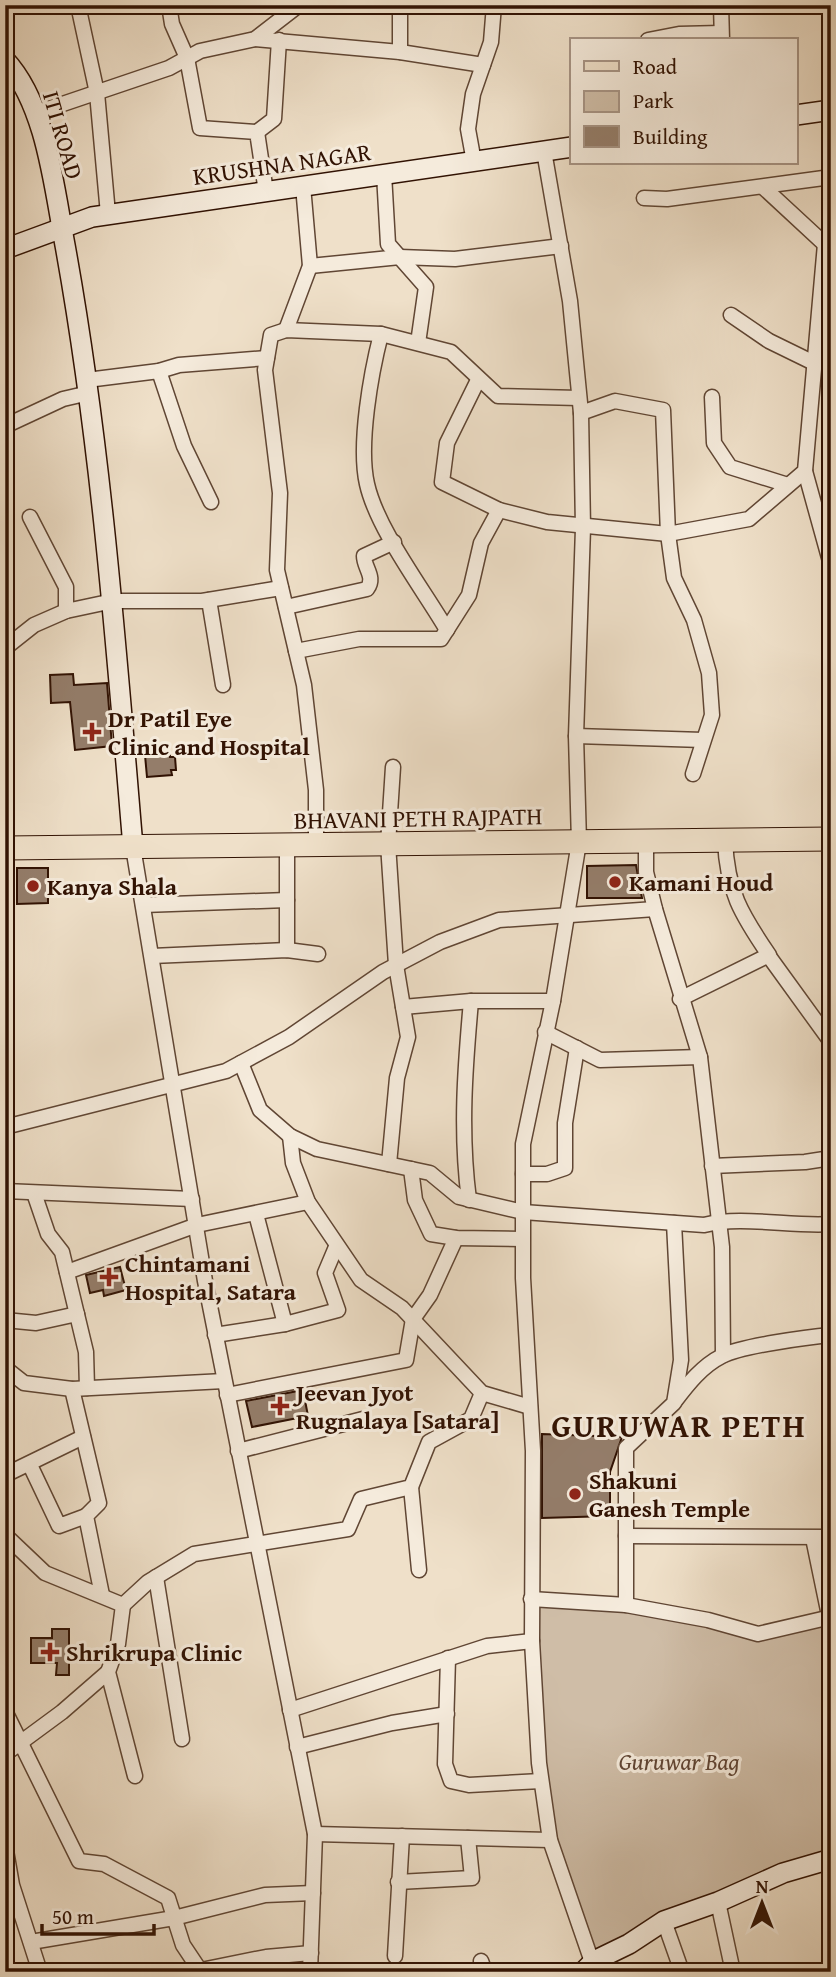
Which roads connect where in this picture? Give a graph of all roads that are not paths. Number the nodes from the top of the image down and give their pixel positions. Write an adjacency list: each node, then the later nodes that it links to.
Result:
1 (78, 5): 16 (street)
2 (169, 5): 13 (street)
3 (400, 5): 12 (street)
4 (494, 5): 15 (street)
5 (737, 5): 7 (street)
6 (292, 7): 10 (street)
7 (721, 7): 8 (street)
8 (721, 37): 9 (street)
9 (658, 38)
10 (255, 39): 11 (street); 13 (street)
11 (279, 40): 12 (street); 20 (street)
12 (400, 52): 15 (street)
13 (187, 58): 16 (street); 20 (street)
14 (5, 61): 18 (main road, ITI ROAD)
15 (483, 65): 23 (street)
16 (97, 93): 18 (street); 30 (street)
17 (831, 110): 19 (main road)
18 (36, 113): 31 (main road, ITI ROAD)
19 (798, 115)
20 (257, 132): 28 (street)
21 (570, 147): 22 (main road, KRUSHNA NAGAR)
22 (544, 151): 23 (main road, KRUSHNA NAGAR); 32 (street)
23 (474, 162): 24 (main road, KRUSHNA NAGAR)
24 (384, 174): 26 (main road, KRUSHNA NAGAR); 35 (street)
25 (831, 177): 27 (street)
26 (303, 186): 28 (main road, KRUSHNA NAGAR); 36 (street)
27 (763, 187): 29 (street); 33 (street)
28 (266, 192): 30 (main road, KRUSHNA NAGAR)
29 (644, 198)
30 (108, 214): 31 (main road, KRUSHNA NAGAR)
31 (61, 228): 34 (main road, KRUSHNA NAGAR); 45 (main road, ITI ROAD)
32 (561, 246): 35 (street); 47 (street)
33 (828, 247): 42 (street)
34 (5, 249)
35 (400, 257): 36 (street); 40 (street)
36 (310, 265): 38 (street)
37 (731, 315): 42 (street)
38 (286, 330): 39 (street); 41 (street)
39 (381, 334): 40 (street); 56 (street)
40 (418, 343): 44 (street)
41 (267, 358): 43 (street); 59 (street)
42 (814, 363): 49 (street)
43 (159, 371): 45 (street); 51 (street)
44 (478, 380): 47 (street); 52 (street)
45 (88, 387): 48 (street); 61 (main road, ITI ROAD)
46 (712, 397): 50 (street)
47 (580, 405): 54 (street); 55 (street)
48 (5, 426)
49 (805, 471): 50 (street); 57 (street)
50 (788, 485): 55 (street)
51 (211, 502)
52 (499, 510): 54 (street); 64 (street)
53 (30, 517): 63 (street)
54 (583, 528): 55 (street); 68 (street)
55 (668, 534): 69 (street)
56 (394, 542): 62 (street); 64 (street)
57 (828, 546): 58 (street)
58 (831, 565)
59 (281, 588): 60 (street); 62 (street)
60 (209, 600): 61 (street); 67 (street)
61 (113, 601): 63 (street); 79 (main road, ITI ROAD)
62 (286, 607): 66 (street)
63 (66, 611): 65 (street)
64 (447, 630): 66 (street)
65 (5, 648)
66 (296, 651): 78 (street)
67 (223, 685)
68 (576, 736): 69 (street); 75 (street)
69 (703, 740): 71 (street)
70 (393, 767): 76 (street)
71 (692, 774)
72 (831, 839): 73 (main road, BHAVANI PETH RAJPATH)
73 (725, 840): 74 (main road, BHAVANI PETH RAJPATH); 87 (street)
74 (646, 841): 75 (main road, BHAVANI PETH RAJPATH); 83 (street)
75 (579, 842): 76 (main road, BHAVANI PETH RAJPATH); 84 (street)
76 (388, 844): 78 (main road, BHAVANI PETH RAJPATH); 89 (street)
77 (287, 845): 78 (main road, BHAVANI PETH RAJPATH); 79 (main road, BHAVANI PETH RAJPATH); 81 (street)
78 (316, 845)
79 (133, 847): 80 (main road, BHAVANI PETH RAJPATH); 82 (street)
80 (5, 848)
81 (287, 900): 82 (street); 85 (street)
82 (143, 905): 88 (street)
83 (655, 909): 84 (street); 90 (street)
84 (568, 916): 89 (street); 92 (street)
85 (286, 950): 86 (street); 88 (street)
86 (318, 954)
87 (768, 955): 90 (street); 95 (street)
88 (152, 956): 99 (street)
89 (396, 965): 93 (street); 98 (street)
90 (680, 999): 97 (street)
91 (471, 1001): 92 (street); 93 (street); 110 (street)
92 (553, 1001): 94 (street)
93 (403, 1007): 103 (street)
94 (545, 1032): 96 (street); 106 (street)
95 (831, 1042)
96 (577, 1048): 97 (street); 106 (street)
97 (700, 1056): 104 (street)
98 (241, 1063): 99 (street); 101 (street)
99 (173, 1084): 100 (street); 109 (street)
100 (5, 1128)
101 (290, 1136): 103 (street); 111 (street)
102 (831, 1158): 104 (street)
103 (389, 1164): 105 (street)
104 (712, 1167): 114 (street)
105 (411, 1169): 110 (street); 118 (street)
106 (523, 1174): 112 (street)
107 (5, 1191): 108 (street)
108 (34, 1193): 109 (street); 121 (street)
109 (192, 1199): 117 (street)
110 (469, 1199): 112 (street)
111 (307, 1202): 113 (street); 120 (street)
112 (523, 1212): 115 (street); 119 (street)
113 (256, 1214): 117 (street); 125 (street)
114 (719, 1221): 115 (street); 116 (street); 128 (street)
115 (674, 1223): 133 (street)
116 (831, 1224)
117 (197, 1225): 121 (street); 126 (street)
118 (456, 1238): 119 (street); 124 (street)
119 (522, 1240): 134 (street)
120 (336, 1247): 124 (street); 125 (street)
121 (67, 1272): 122 (street)
122 (77, 1314): 123 (street); 131 (street)
123 (5, 1320)
124 (413, 1320): 130 (street); 132 (street)
125 (285, 1324): 126 (street)
126 (215, 1335): 130 (street)
127 (831, 1335): 128 (street)
128 (723, 1355): 133 (street)
129 (5, 1368): 131 (street)
130 (226, 1388): 131 (street); 137 (street)
131 (79, 1389): 136 (street)
132 (482, 1393): 134 (street); 140 (street)
133 (674, 1403): 143 (street)
134 (530, 1406): 150 (street)
135 (363, 1419): 137 (street)
136 (83, 1437): 138 (street); 141 (street)
137 (238, 1451): 146 (street)
138 (30, 1465): 139 (street); 141 (street)
139 (5, 1475)
140 (411, 1487): 146 (street); 147 (street)
141 (86, 1516): 149 (street)
142 (5, 1535): 149 (street)
143 (626, 1536): 145 (street); 152 (street)
144 (831, 1537): 145 (street)
145 (813, 1538): 153 (street)
146 (257, 1545): 148 (street); 157 (street)
147 (419, 1570)
148 (156, 1577): 151 (street); 160 (street)
149 (102, 1595): 151 (street)
150 (531, 1600): 152 (street); 154 (street)
151 (123, 1605): 156 (street)
152 (626, 1605): 153 (street)
153 (830, 1620)
154 (532, 1641): 155 (street); 165 (street)
155 (448, 1658): 157 (street); 159 (street)
156 (108, 1672): 161 (street); 164 (street)
157 (290, 1710): 162 (street)
158 (5, 1711): 161 (street)
159 (447, 1714): 162 (street); 165 (street)
160 (182, 1739)
161 (20, 1744): 163 (street); 175 (street)
162 (297, 1747): 166 (street)
163 (5, 1754)
164 (135, 1776)
165 (541, 1781): 169 (street)
166 (315, 1834): 167 (street); 173 (street)
167 (401, 1836): 168 (street); 172 (street)
168 (468, 1838): 169 (street); 172 (street)
169 (551, 1840): 180 (street)
170 (5, 1845): 177 (street)
171 (831, 1859): 174 (main road)
172 (398, 1882): 179 (street)
173 (313, 1893): 175 (street); 178 (street)
174 (719, 1902): 176 (main road); 185 (street)
175 (174, 1918): 177 (street); 181 (street)
176 (664, 1921): 180 (main road); 184 (street)
177 (32, 1942): 182 (street)
178 (311, 1954): 181 (street); 183 (street)
179 (395, 1956)
180 (588, 1967)
181 (201, 1971)
182 (40, 1972)
183 (310, 1972)
184 (682, 1972)
185 (733, 1972)

